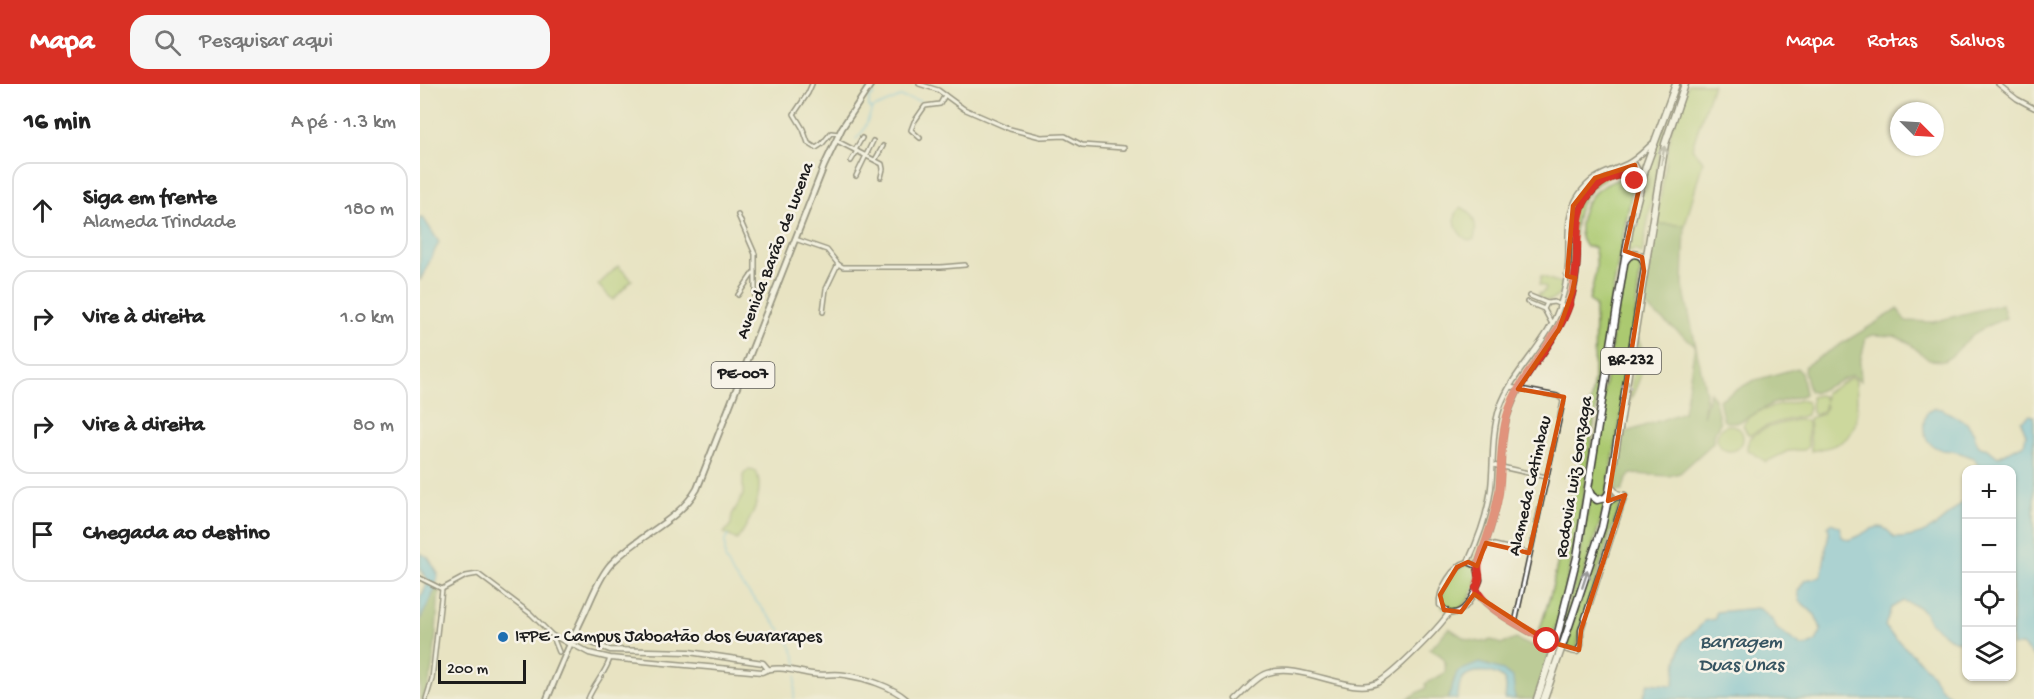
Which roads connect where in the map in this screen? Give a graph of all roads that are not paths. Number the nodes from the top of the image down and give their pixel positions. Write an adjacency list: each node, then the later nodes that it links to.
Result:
1 (812, 84): 9 (street)
2 (871, 84): 9 (main road, Avenida Barão de Lucena / PE-007)
3 (919, 84): 7 (street)
4 (1676, 84): 14 (highway, Rodovia Luiz Gonzaga / BR-232)
5 (1685, 84): 31 (highway, Rodovia Luiz Gonzaga / BR-232, one-way to 5)
6 (1998, 84): 8 (street)
7 (945, 95): 11 (street); 16 (street)
8 (2034, 108)
9 (839, 134): 12 (main road, Avenida Barão de Lucena / PE-007)
10 (862, 138): 17 (street)
11 (920, 138)
12 (835, 140): 17 (street); 27 (main road, Avenida Barão de Lucena / PE-007)
13 (873, 141): 18 (street)
14 (1654, 142): 21 (main road); 25 (highway, Rodovia Luiz Gonzaga / BR-232)
15 (884, 146): 19 (street)
16 (1124, 148)
17 (856, 150): 18 (street); 20 (street)
18 (866, 155): 19 (street); 22 (street)
19 (875, 160): 24 (street)
20 (851, 161)
21 (1626, 164): 23 (main road); 33 (main road)
22 (856, 176)
23 (1630, 176): 25 (main road); 34 (main road)
24 (881, 177)
25 (1639, 189): 30 (highway, Rodovia Luiz Gonzaga / BR-232, one-way to 30)
26 (738, 215): 32 (street)
27 (795, 239): 28 (street); 68 (main road, Avenida Barão de Lucena / PE-007)
28 (838, 264): 29 (street); 43 (street)
29 (964, 265)
30 (1622, 267): 31 (highway); 52 (highway, Rodovia Luiz Gonzaga / BR-232)
31 (1644, 271): 53 (highway, Rodovia Luiz Gonzaga / BR-232, one-way to 31)
32 (754, 272): 36 (street); 37 (street)
33 (1567, 276): 34 (street); 35 (main road)
34 (1575, 278): 41 (main road)
35 (1564, 291): 38 (street); 40 (main road)
36 (738, 294)
37 (755, 296)
38 (1554, 302): 39 (street); 40 (street)
39 (1547, 303): 42 (street); 42 (street)
40 (1561, 304): 41 (street); 44 (main road)
41 (1568, 308): 46 (main road)
42 (1544, 309): 44 (street)
43 (823, 312)
44 (1552, 325): 45 (main road)
45 (1531, 357): 46 (street); 47 (main road)
46 (1537, 363): 48 (main road)
47 (1509, 387): 48 (street); 49 (main road)
48 (1518, 390): 50 (main road); 51 (street, Alameda Catimbau)
49 (1492, 465): 50 (street); 58 (main road)
50 (1501, 466): 51 (street); 56 (main road)
51 (1547, 477): 57 (street, Alameda Catimbau)
52 (1588, 486): 53 (highway); 71 (highway, Rodovia Luiz Gonzaga / BR-232, bridge)
53 (1610, 488): 54 (main road); 55 (highway, Rodovia Luiz Gonzaga / BR-232)
54 (1624, 495): 55 (main road); 66 (main road)
55 (1607, 504): 71 (highway, Rodovia Luiz Gonzaga / BR-232, one-way to 55, bridge)
56 (1486, 543): 57 (street); 59 (main road)
57 (1529, 554): 66 (street, Alameda Catimbau)
58 (1468, 562): 59 (main road); 65 (main road)
59 (1478, 566): 61 (main road)
60 (420, 578): 62 (street)
61 (1476, 588): 63 (main road); 64 (main road)
62 (439, 589): 67 (street); 74 (street)
63 (1481, 598): 64 (main road); 66 (main road)
64 (1470, 600): 65 (main road)
65 (1449, 613): 78 (main road)
66 (1515, 623)
67 (552, 635): 69 (street); 70 (street)
68 (574, 636): 69 (main road, Avenida Barão de Lucena / PE-007); 73 (main road)
69 (570, 644): 72 (main road); 75 (main road, Avenida Barão de Lucena / PE-007)
70 (559, 652)
71 (1555, 657): 79 (highway, Rodovia Luiz Gonzaga / BR-232); 80 (highway, Rodovia Luiz Gonzaga / BR-232)
72 (610, 658): 73 (main road); 76 (street)
73 (768, 669): 77 (main road)
74 (426, 699)
75 (547, 699)
76 (588, 699)
77 (906, 699)
78 (1236, 699)
79 (1537, 699)
80 (1544, 699)

